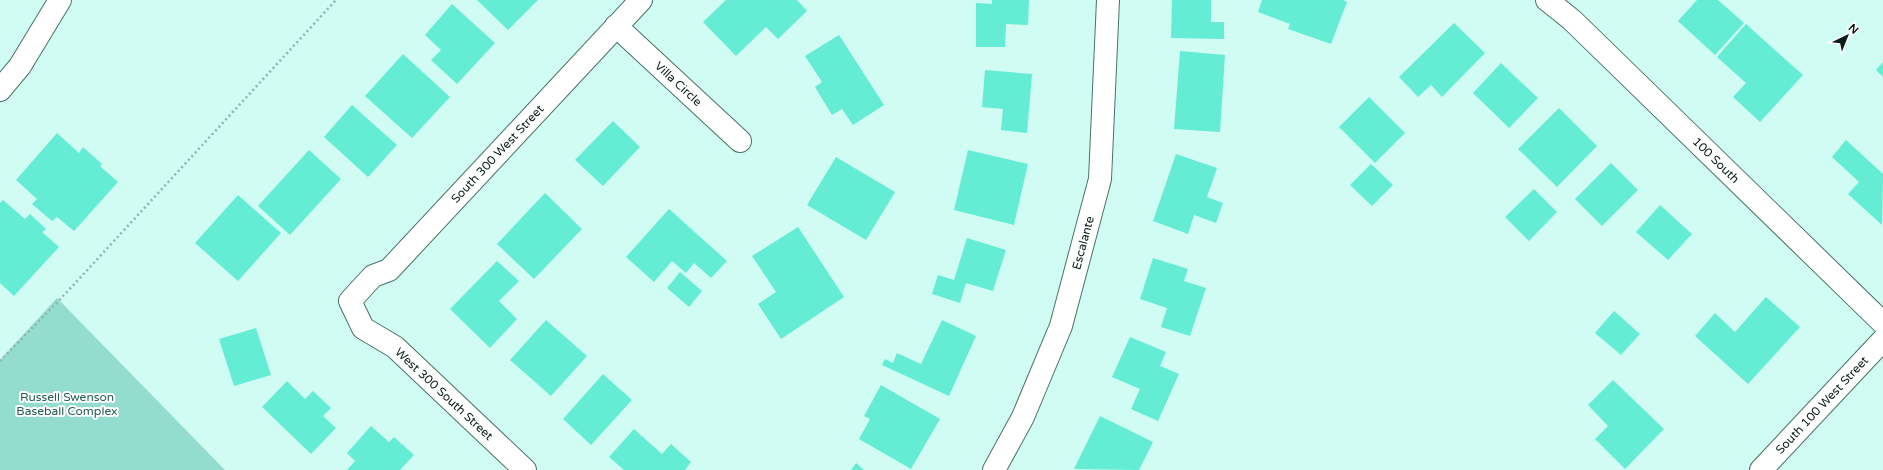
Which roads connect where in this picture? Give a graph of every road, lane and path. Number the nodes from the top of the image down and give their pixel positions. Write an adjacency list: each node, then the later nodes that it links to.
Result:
1 (60, 0): 7 (street)
2 (336, 0): 12 (path)
3 (641, 0): 6 (street, South 300 West Street)
4 (1108, 0): 14 (street, Escalante)
5 (1547, 0): 10 (street, 100 South)
6 (616, 26): 8 (street, Villa Circle); 9 (street, South 300 West Street)
7 (0, 90)
8 (740, 141)
9 (350, 301): 13 (street, West 300 South Street)
10 (1883, 324)
11 (1883, 340): 15 (street, South 100 West Street)
12 (0, 361)
13 (525, 470)
14 (994, 470)
15 (1761, 470)

